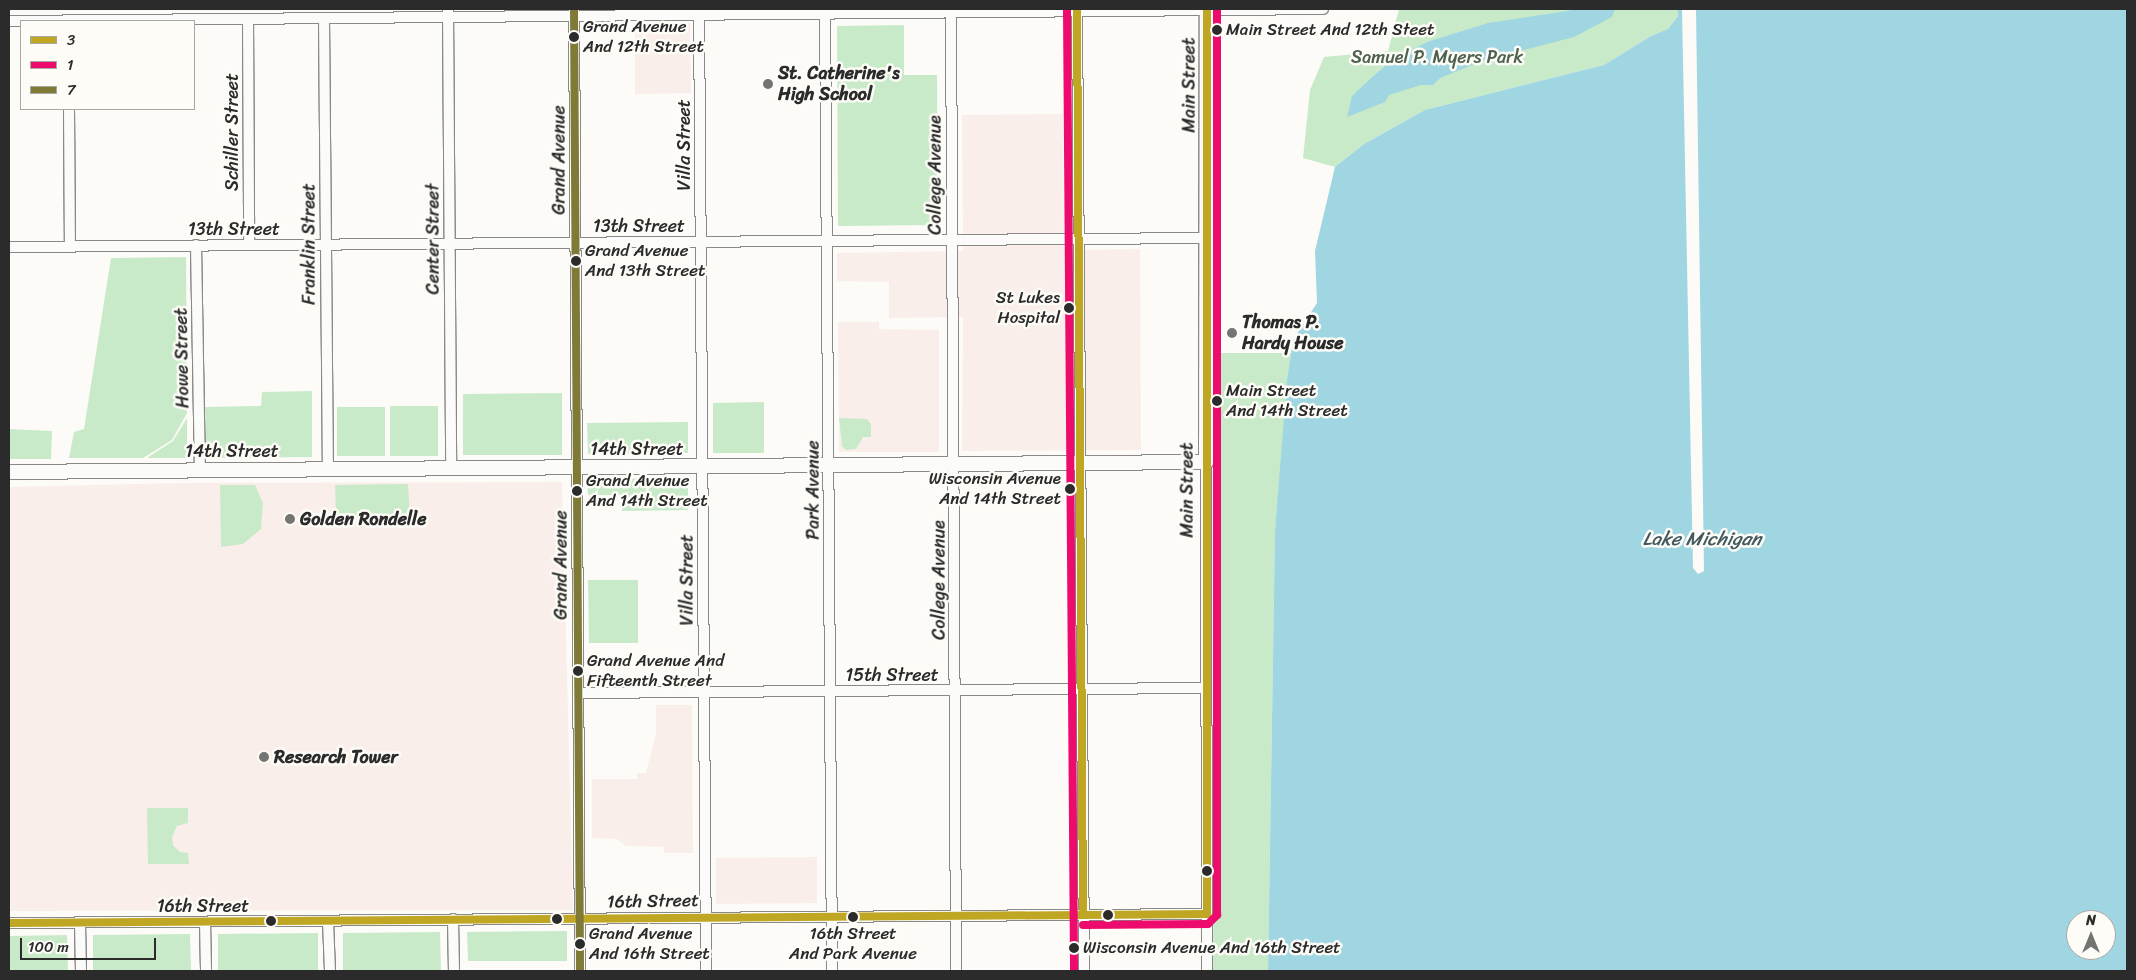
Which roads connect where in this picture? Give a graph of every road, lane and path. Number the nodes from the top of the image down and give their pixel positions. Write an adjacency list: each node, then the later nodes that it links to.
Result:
1 (101, 9): 12 (street)
2 (1323, 9): 3 (street)
3 (1207, 10): 5 (street); 15 (main road, Main Street)
4 (951, 11): 5 (street); 7 (street); 14 (street, College Avenue)
5 (1077, 11): 16 (street)
6 (700, 12): 7 (street); 9 (street); 19 (street, Villa Street)
7 (825, 12): 17 (street, Park Avenue)
8 (448, 13): 9 (street); 11 (street); 21 (street, Center Street)
9 (574, 13): 18 (street, Grand Avenue)
10 (248, 19): 11 (street); 12 (street); 23 (street, Schiller Street)
11 (324, 19): 20 (street, Franklin Street)
12 (101, 20)
13 (69, 110): 24 (street)
14 (952, 238): 16 (street, 13th Street); 17 (street, 13th Street); 28 (street, College Avenue)
15 (1208, 238): 16 (street, 13th Street); 26 (main road, Main Street)
16 (1078, 239): 27 (street)
17 (827, 241): 19 (street, 13th Street); 29 (street, Park Avenue)
18 (575, 242): 19 (street, 13th Street); 21 (street, 13th Street); 32 (street, Grand Avenue)
19 (701, 242): 30 (street, Villa Street)
20 (325, 244): 21 (street, 13th Street); 23 (street, 13th Street); 33 (street, Franklin Street)
21 (450, 244): 31 (street, Center Street)
22 (196, 245): 23 (street, 13th Street); 24 (street, 13th Street); 34 (street, Howe Street)
23 (249, 245)
24 (70, 246): 25 (street, 13th Street)
25 (9, 247)
26 (1206, 462): 27 (main road, 14th Street); 36 (street, Main Street)
27 (1080, 464): 28 (main road, 14th Street); 37 (street)
28 (954, 465): 29 (main road, 14th Street); 38 (street, College Avenue)
29 (829, 466): 30 (main road, 14th Street); 39 (street, Park Avenue)
30 (703, 467): 32 (main road, 14th Street); 41 (street, Villa Street)
31 (451, 468): 32 (main road, 14th Street); 33 (main road, 14th Street)
32 (577, 468): 40 (street, Grand Avenue)
33 (328, 469): 34 (main road, 14th Street)
34 (200, 470): 35 (main road, 14th Street)
35 (9, 472)
36 (1205, 688): 37 (street, 15th Street); 42 (street, Main Street)
37 (1082, 690): 38 (street, 15th Street); 43 (street)
38 (956, 691): 39 (street, 15th Street); 44 (street, College Avenue)
39 (830, 692): 41 (street, 15th Street); 46 (street, Park Avenue)
40 (578, 693): 41 (street, 15th Street); 47 (street, Grand Avenue)
41 (704, 693): 45 (street, Villa Street)
42 (1207, 914): 43 (street, 16th Street); 62 (street, Main Street)
43 (1083, 915): 44 (street, 16th Street); 61 (street)
44 (954, 916): 46 (street, 16th Street); 60 (street, College Avenue)
45 (705, 917): 46 (street, 16th Street); 47 (street, 16th Street); 58 (street, Villa Street)
46 (832, 917): 59 (street, Park Avenue)
47 (580, 918): 48 (street, 16th Street); 57 (street, Grand Avenue)
48 (453, 919): 49 (street, 16th Street); 56 (street)
49 (328, 921): 50 (street, 16th Street); 55 (street)
50 (206, 922): 52 (street, 16th Street); 54 (street)
51 (9, 923): 52 (street, 16th Street)
52 (80, 923): 53 (street)
53 (80, 971)
54 (206, 971)
55 (330, 971)
56 (454, 971)
57 (580, 971)
58 (706, 971)
59 (832, 971)
60 (956, 971)
61 (1084, 971)
62 (1207, 971)

